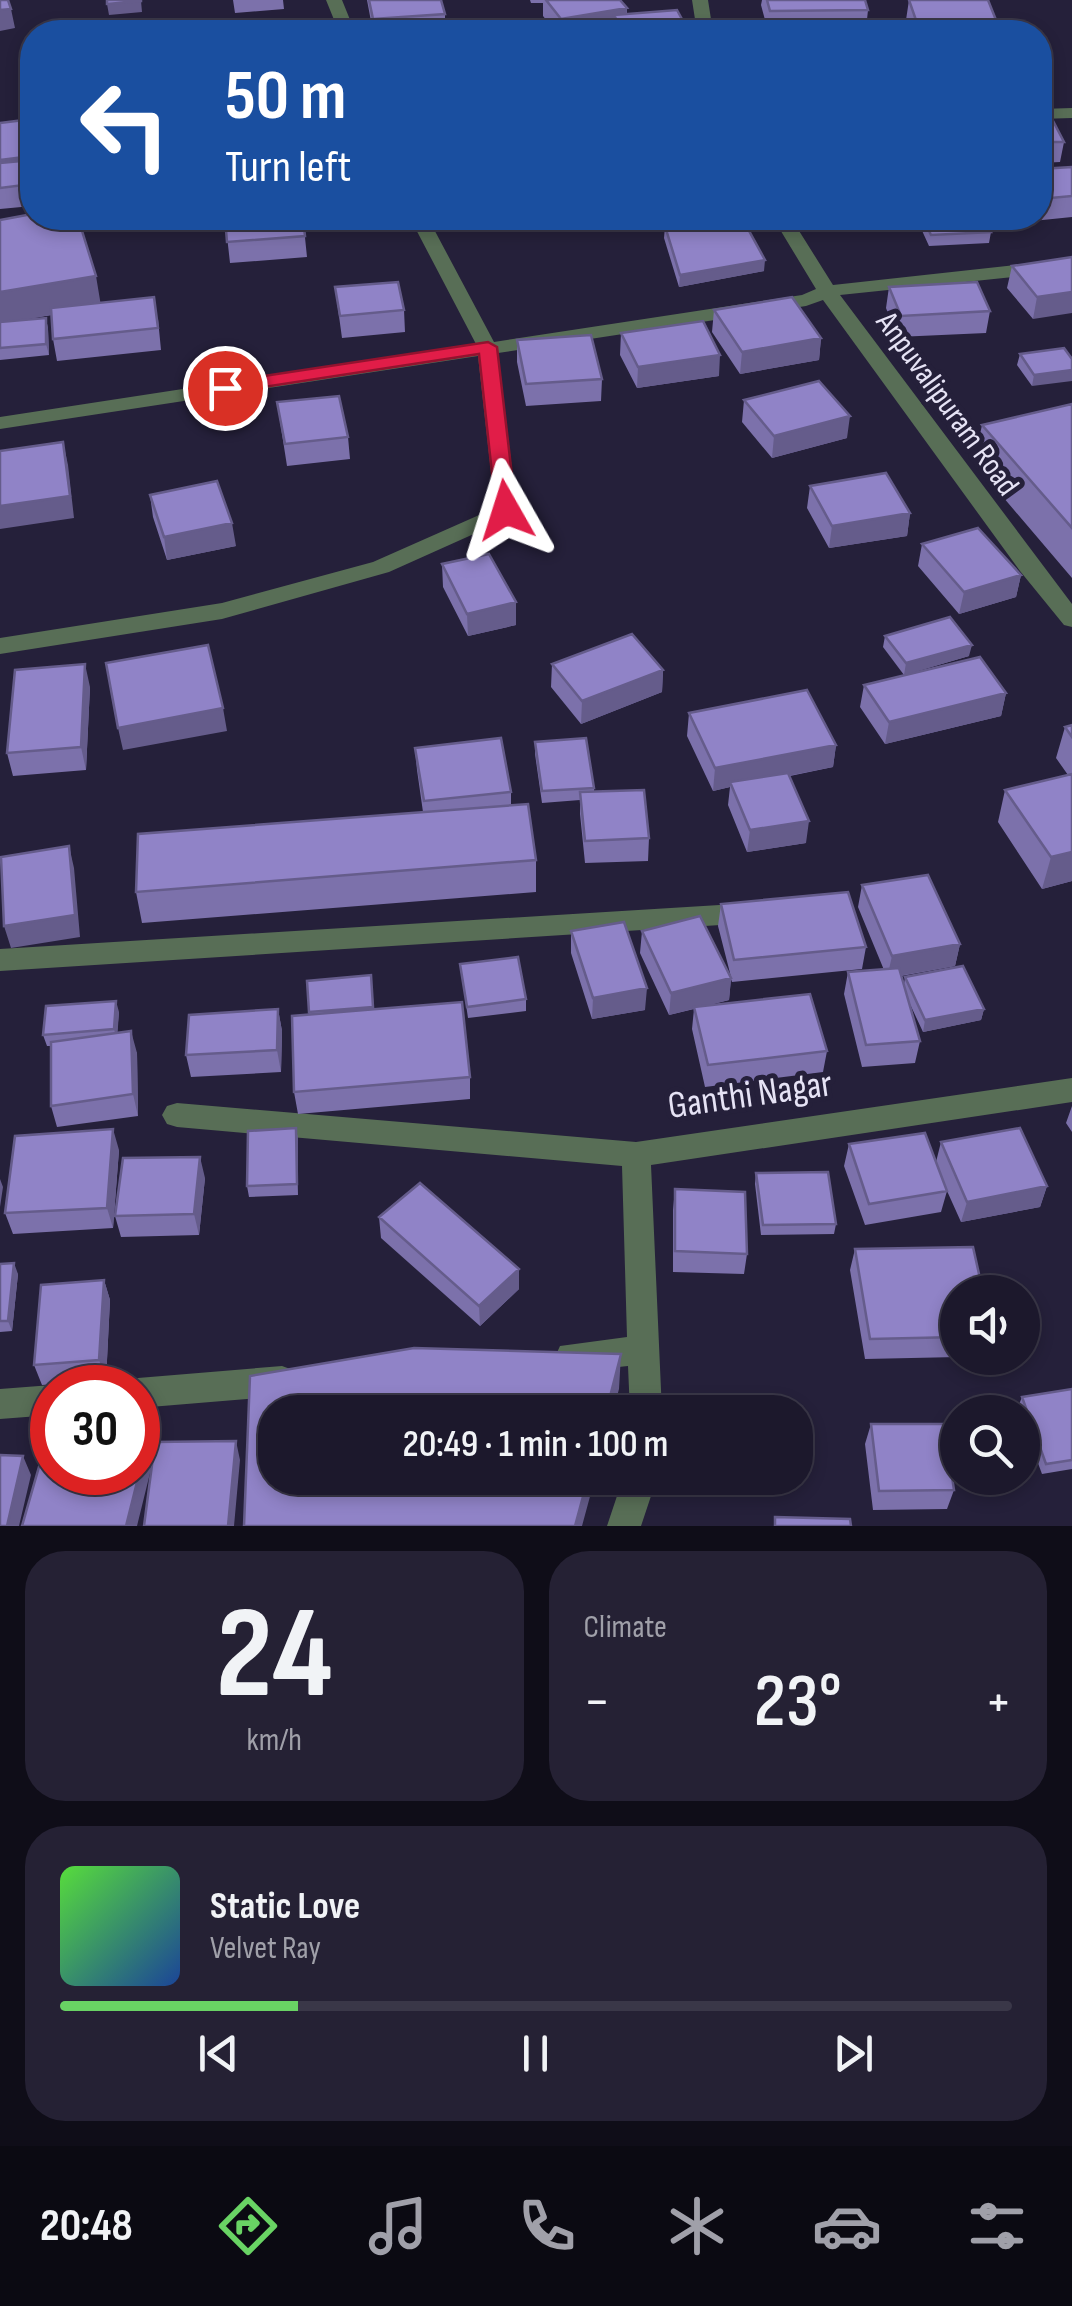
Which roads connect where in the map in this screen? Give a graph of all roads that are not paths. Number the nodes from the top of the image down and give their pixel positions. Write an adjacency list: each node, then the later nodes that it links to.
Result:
1 (700, 0): 2 (street)
2 (721, 0)
3 (425, 230): 7 (street)
4 (789, 230): 6 (street, Anpuvalipuram Road)
5 (1072, 266): 6 (street)
6 (827, 291): 7 (street); 9 (street, Anpuvalipuram Road)
7 (488, 347): 8 (street); 10 (street)
8 (0, 423)
9 (1072, 619)
10 (0, 646)
11 (782, 911): 12 (street)
12 (0, 960)
13 (1072, 1090): 15 (street, Ganthi Nagar)
14 (178, 1115): 15 (street)
15 (636, 1154): 16 (street, Ganthi Nagar)
16 (645, 1350): 17 (street); 20 (street, Ganthi Nagar)
17 (548, 1358)
18 (313, 1378): 19 (street)
19 (160, 1390)
20 (646, 1395)
21 (30, 1402): 22 (street)
22 (0, 1404)
23 (634, 1495): 24 (street)
24 (624, 1526)

